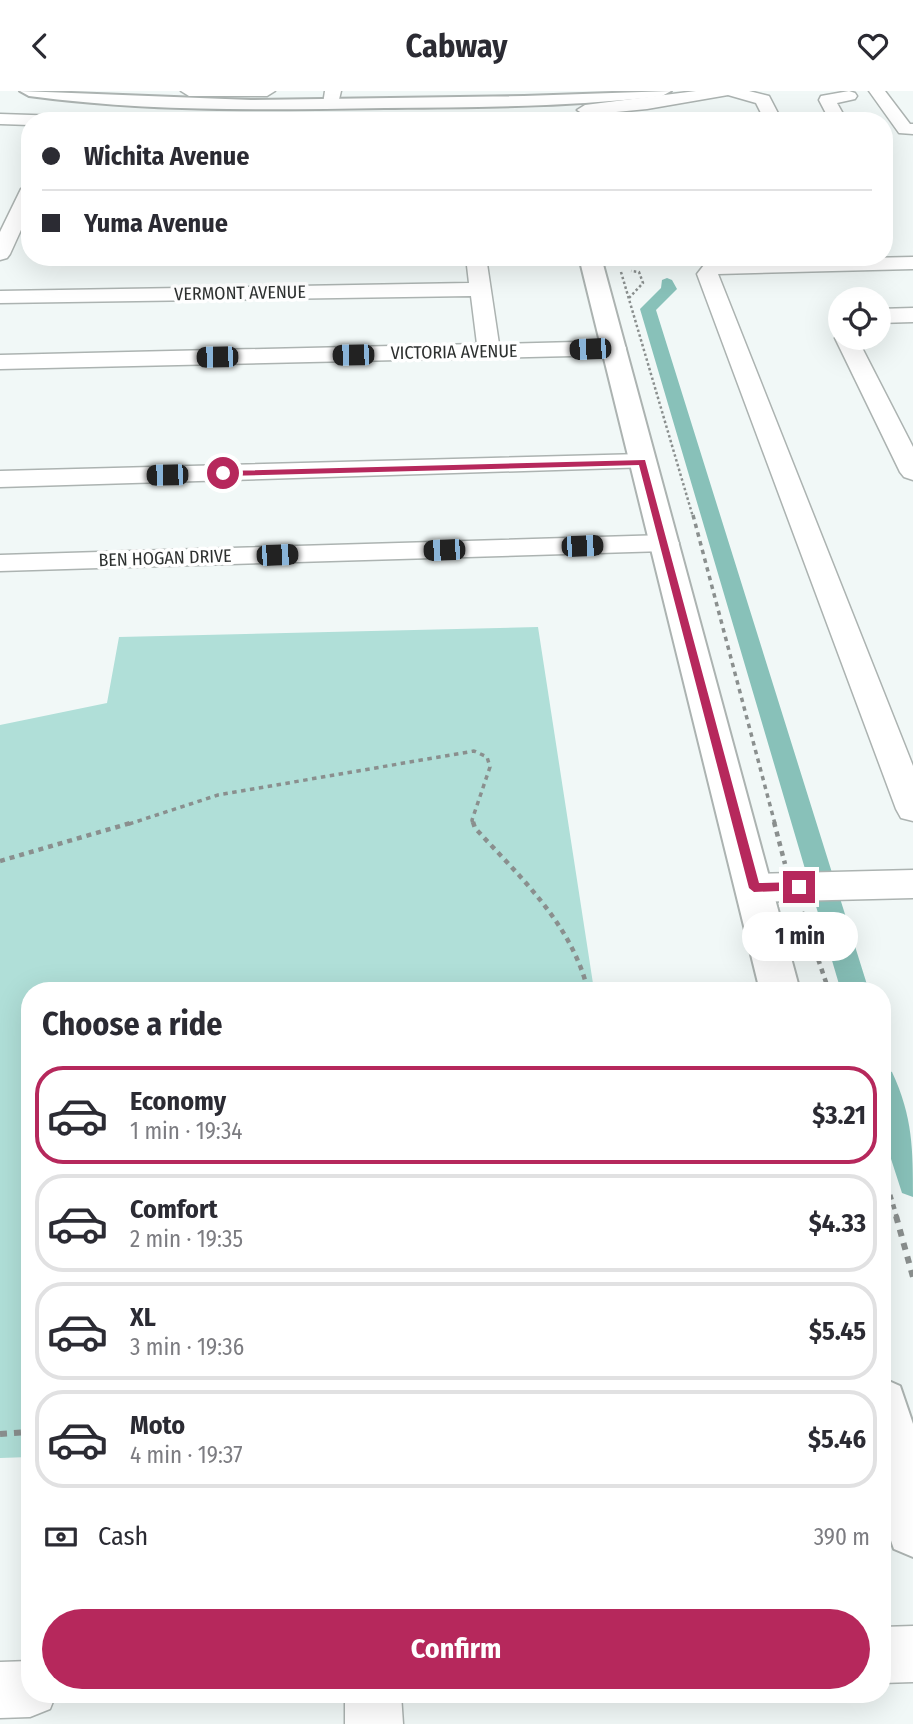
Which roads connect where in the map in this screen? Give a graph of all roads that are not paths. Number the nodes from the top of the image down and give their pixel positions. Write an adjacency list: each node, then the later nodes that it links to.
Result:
1 (189, 91): 7 (street)
2 (267, 91): 7 (street)
3 (729, 91): 10 (street); 14 (street)
4 (877, 91): 12 (street)
5 (847, 93): 12 (street); 15 (street)
6 (38, 96): 7 (main road); 13 (street)
7 (210, 96): 9 (main road)
8 (548, 96): 9 (main road); 10 (main road)
9 (332, 97)
10 (650, 99): 11 (street)
11 (585, 110)
12 (891, 111)
13 (24, 112)
14 (769, 112)
15 (834, 112)
16 (893, 114): 19 (street)
17 (21, 118): 18 (street)
18 (0, 119)
19 (913, 129)
20 (913, 140): 21 (street)
21 (894, 141)
22 (21, 209): 24 (street)
23 (21, 241): 24 (street)
24 (4, 246)
25 (893, 263): 26 (street)
26 (913, 263)
27 (477, 266): 30 (street)
28 (593, 266): 34 (main road)
29 (770, 266): 43 (street)
30 (481, 289): 31 (street, VERMONT AVENUE); 36 (street)
31 (0, 297)
32 (913, 315): 33 (street)
33 (891, 316)
34 (615, 348): 36 (street, VICTORIA AVENUE); 38 (main road)
35 (852, 350): 39 (street)
36 (489, 352): 37 (street, VICTORIA AVENUE)
37 (0, 362)
38 (642, 462): 40 (street); 41 (main road)
39 (913, 472)
40 (0, 479)
41 (665, 543): 42 (street, BEN HOGAN DRIVE); 45 (main road)
42 (0, 563)
43 (913, 809)
44 (913, 884): 45 (street)
45 (754, 888): 46 (main road)
46 (778, 982)
47 (891, 1441): 48 (main road)
48 (913, 1530)
49 (913, 1654): 50 (street)
50 (891, 1655)
51 (21, 1689): 52 (street)
52 (0, 1690)
53 (373, 1703): 54 (street)
54 (374, 1724)

